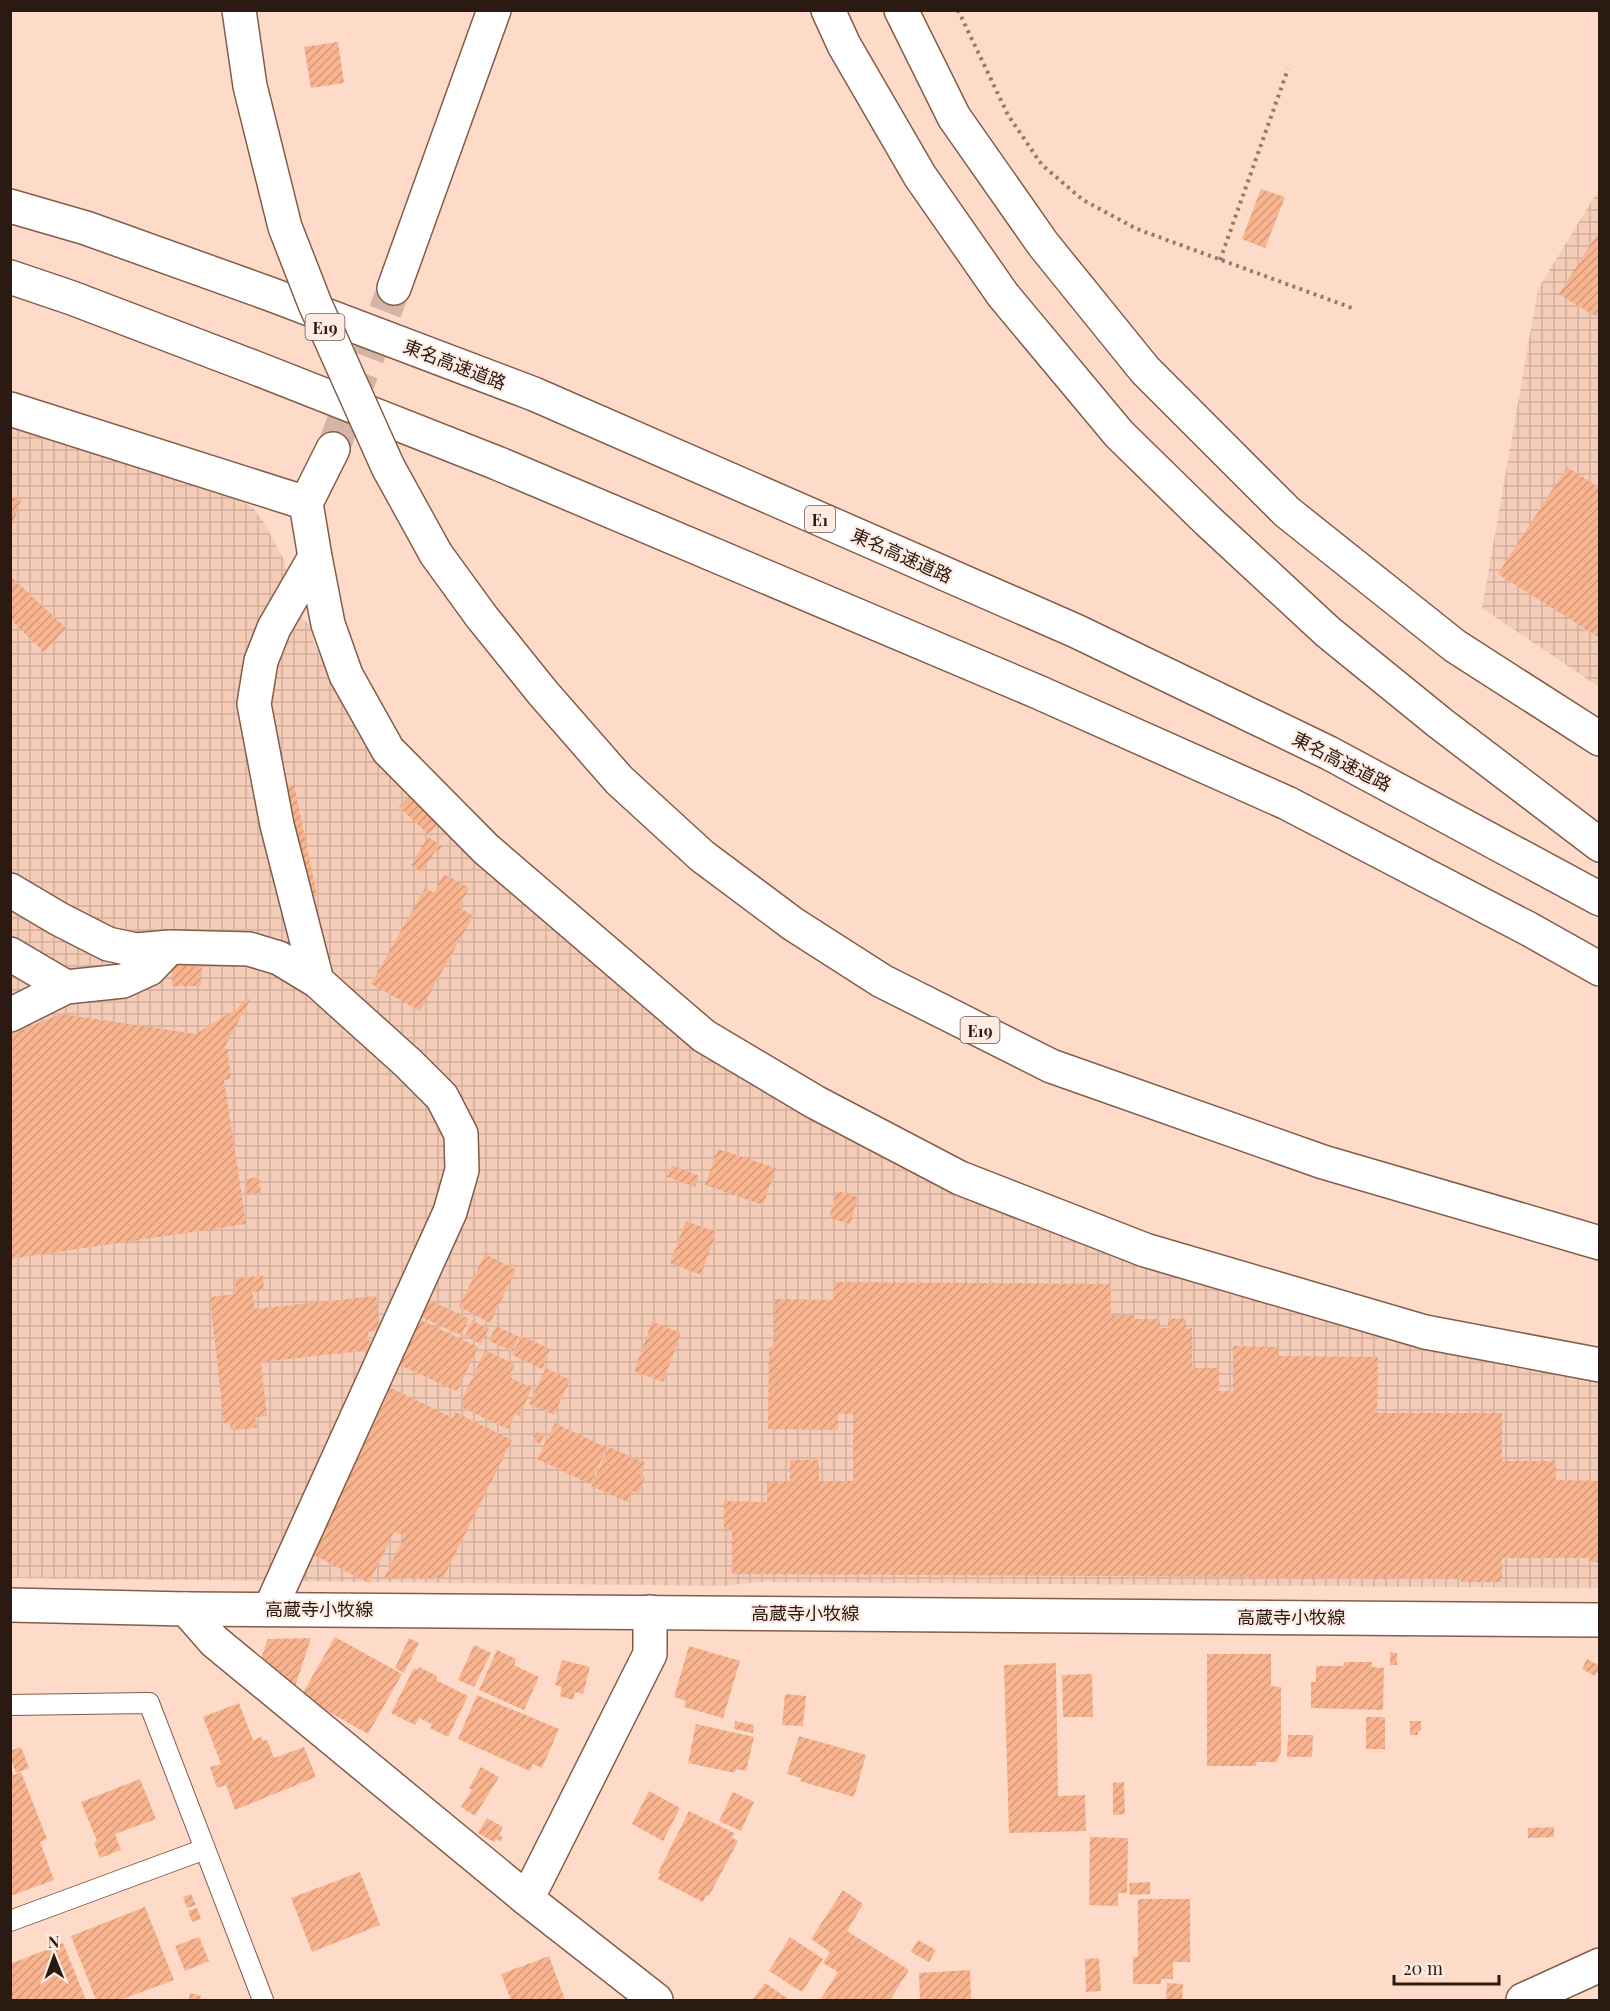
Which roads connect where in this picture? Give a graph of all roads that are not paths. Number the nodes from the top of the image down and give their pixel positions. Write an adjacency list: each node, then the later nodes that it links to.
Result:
1 (239, 10): 22 (main road, E19, bridge)
2 (494, 10): 7 (main road)
3 (828, 10): 13 (main road)
4 (901, 10): 12 (main road)
5 (10, 206): 15 (main road, 東名高速道路 / E1)
6 (10, 278): 18 (main road)
7 (394, 288)
8 (10, 409): 10 (main road)
9 (333, 448): 10 (main road)
10 (306, 503): 11 (main road)
11 (315, 557): 19 (main road); 23 (main road)
12 (1599, 739)
13 (1599, 845)
14 (10, 890): 16 (main road)
15 (1599, 899)
16 (170, 947): 19 (main road); 20 (main road)
17 (10, 954): 20 (main road)
18 (1599, 969)
19 (317, 981): 26 (main road)
20 (66, 987): 21 (main road)
21 (10, 1015)
22 (1599, 1244)
23 (1599, 1365)
24 (10, 1605): 25 (main road, 高蔵寺小牧線)
25 (186, 1609): 26 (main road, 高蔵寺小牧線); 31 (main road)
26 (270, 1609): 27 (main road, 高蔵寺小牧線)
27 (650, 1612): 28 (main road, 高蔵寺小牧線); 31 (main road)
28 (1599, 1620)
29 (10, 1705): 30 (lane)
30 (205, 1849): 32 (lane); 34 (lane)
31 (527, 1899): 35 (main road)
32 (10, 1921)
33 (1599, 1965): 36 (main road)
34 (263, 2001)
35 (656, 2001)
36 (1523, 2001)

